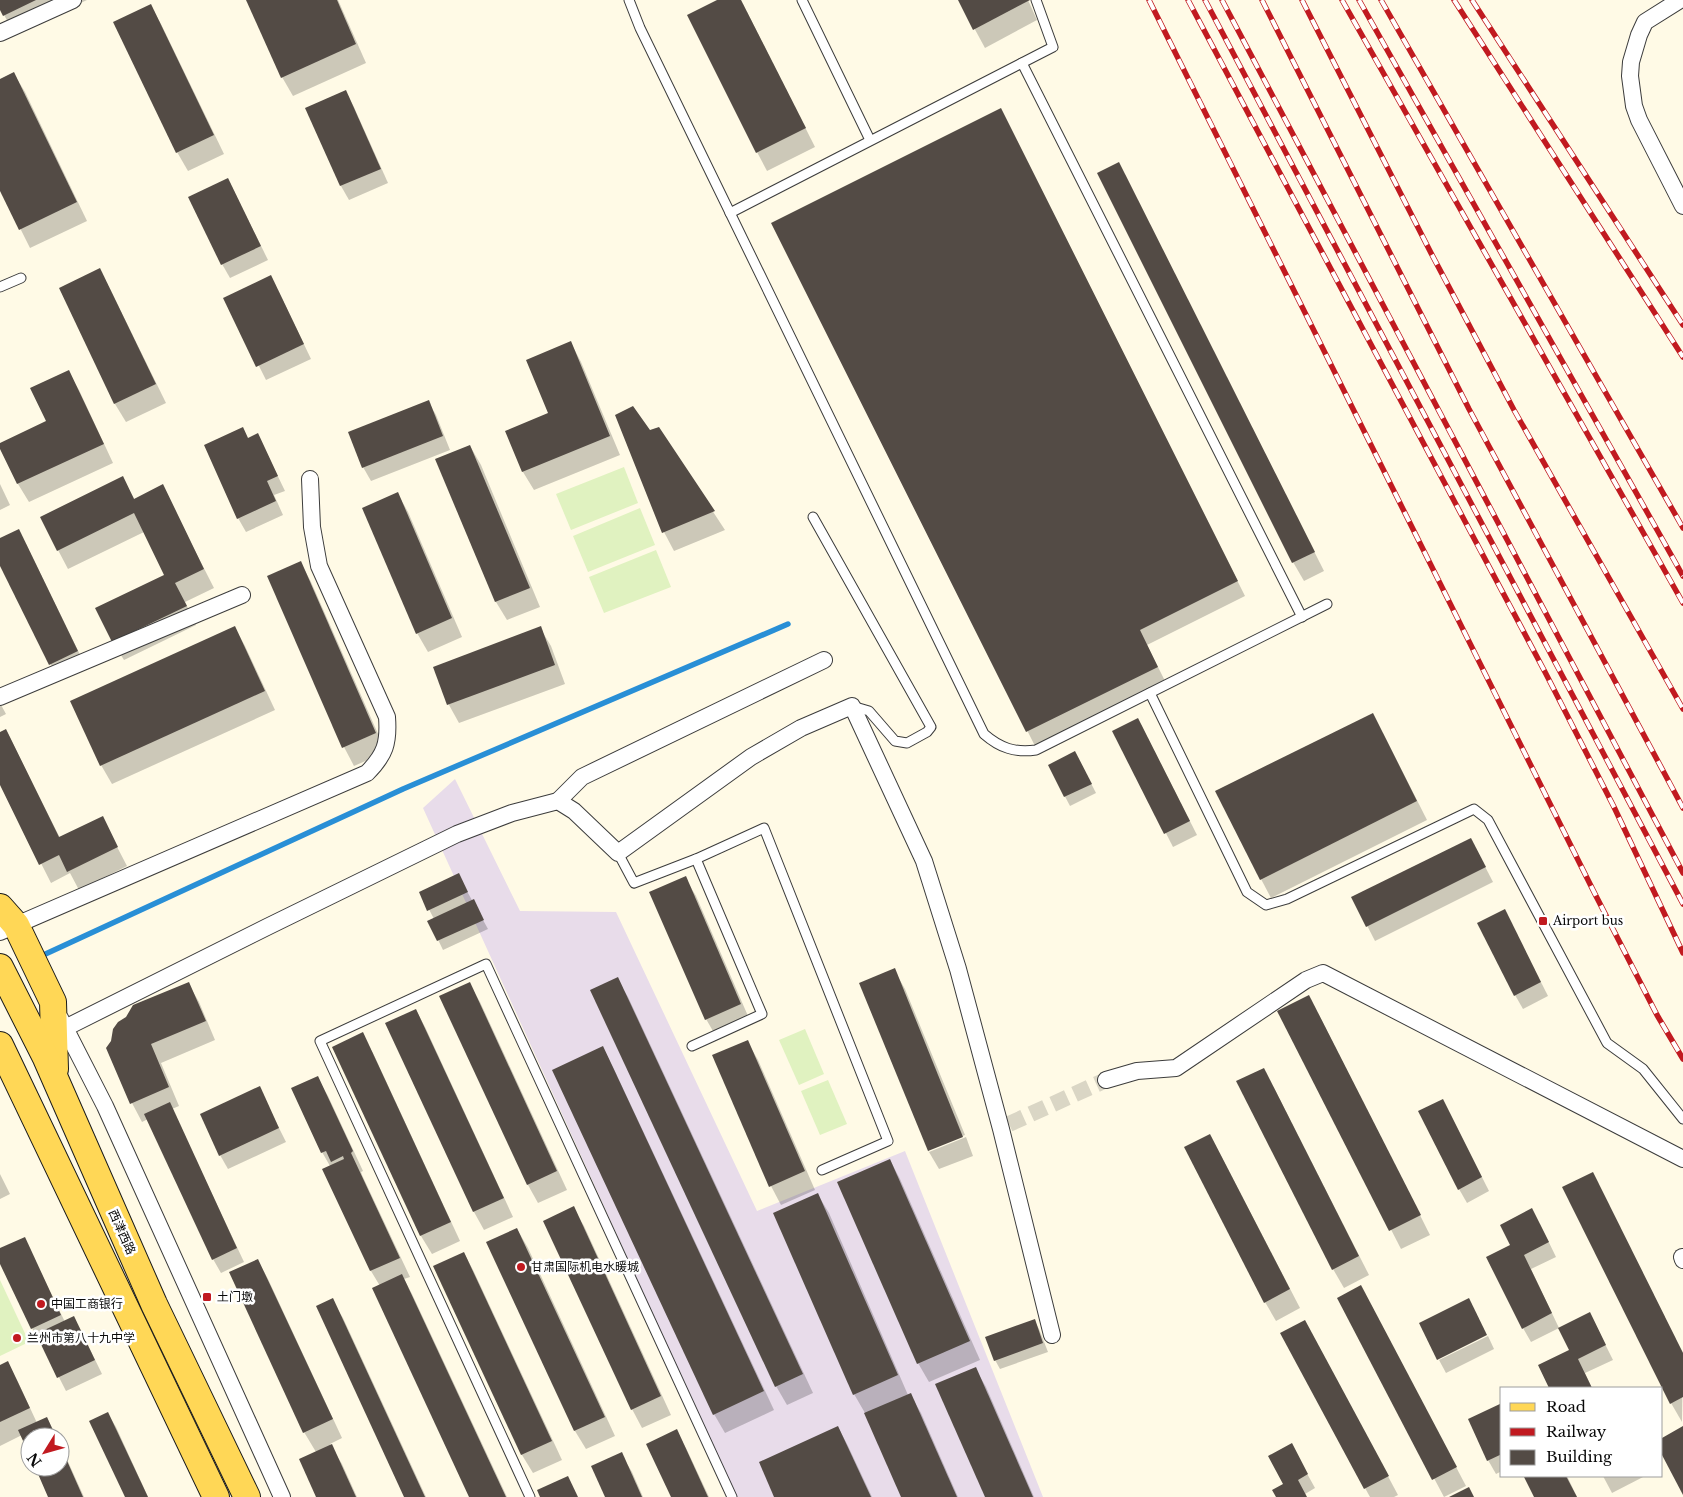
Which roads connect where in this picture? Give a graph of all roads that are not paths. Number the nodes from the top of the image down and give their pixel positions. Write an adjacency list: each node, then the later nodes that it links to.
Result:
1 (74, 0): 6 (street)
2 (629, 0): 10 (lane)
3 (802, 0): 8 (lane)
4 (1036, 0): 7 (lane)
5 (1680, 0): 9 (street)
6 (0, 33)
7 (1022, 63): 8 (lane); 17 (lane)
8 (870, 140): 10 (lane)
9 (1683, 206)
10 (730, 213): 19 (lane)
11 (21, 278): 12 (lane)
12 (0, 287)
13 (310, 479): 25 (street)
14 (813, 517): 21 (lane)
15 (242, 595): 20 (street)
16 (1327, 604): 17 (lane)
17 (1302, 616): 19 (lane)
18 (824, 660): 22 (street)
19 (1150, 693): 33 (lane)
20 (0, 697)
21 (852, 706): 23 (street); 36 (street)
22 (558, 801): 23 (street); 28 (street)
23 (618, 853): 24 (lane)
24 (696, 858): 30 (lane); 35 (lane)
25 (5, 921): 27 (main road)
26 (0, 967): 31 (main road, 西津西路)
27 (53, 1002): 28 (street); 31 (main road)
28 (65, 1028): 39 (street)
29 (0, 1045): 37 (main road)
30 (692, 1046)
31 (55, 1079): 38 (main road, 西津西路)
32 (1106, 1080): 34 (street)
33 (1683, 1120)
34 (1683, 1159)
35 (822, 1170)
36 (1052, 1335)
37 (216, 1497)
38 (246, 1497)
39 (282, 1497)
40 (530, 1497): 41 (lane)
41 (732, 1497)

